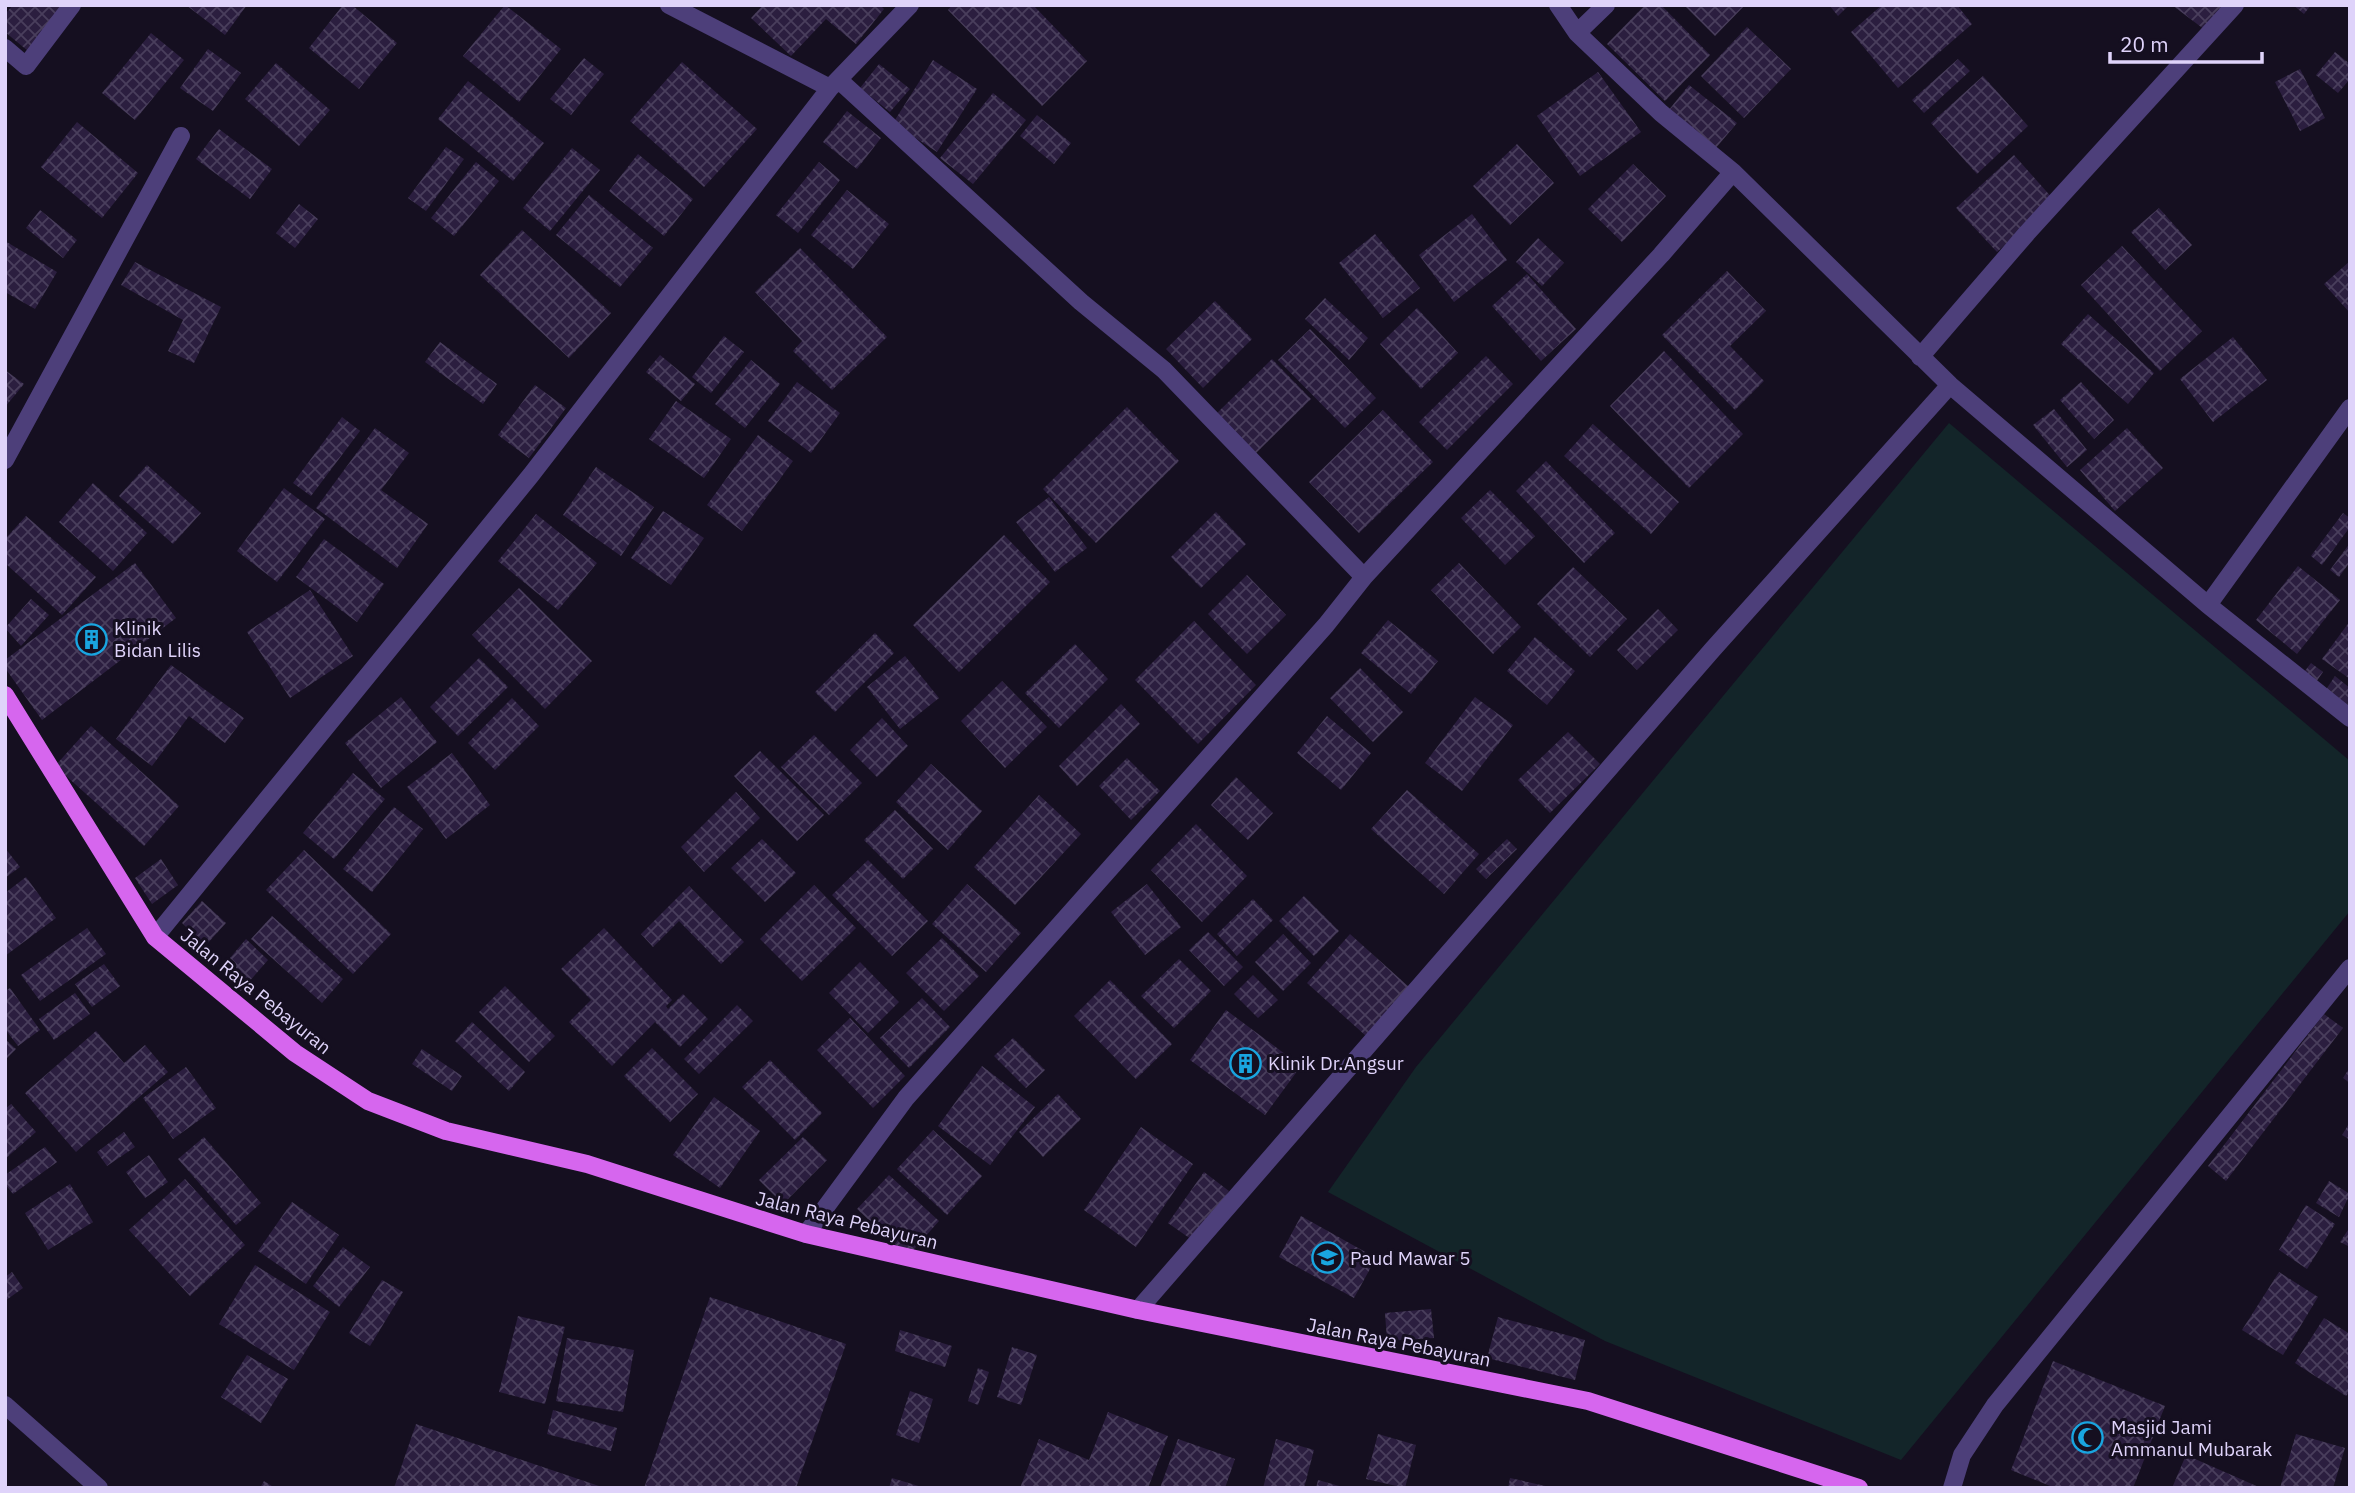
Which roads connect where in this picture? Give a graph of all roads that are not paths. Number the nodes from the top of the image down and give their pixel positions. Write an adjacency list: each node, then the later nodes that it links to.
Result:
1 (72, 5): 8 (street)
2 (669, 5): 9 (street)
3 (910, 5): 9 (street)
4 (1558, 5): 7 (street)
5 (1606, 5): 7 (street)
6 (2235, 5): 12 (street)
7 (1577, 33): 11 (street)
8 (5, 48)
9 (835, 85): 16 (street); 20 (street)
10 (181, 136): 15 (street)
11 (1733, 172): 12 (street); 16 (street)
12 (1920, 356): 13 (street)
13 (1950, 385): 17 (street); 23 (street)
14 (2350, 408): 17 (street)
15 (5, 460)
16 (1364, 576): 22 (street)
17 (2208, 605): 19 (street)
18 (5, 695): 20 (main road, Jalan Raya Pebayuran)
19 (2350, 718)
20 (155, 937): 22 (main road, Jalan Raya Pebayuran)
21 (2350, 968): 27 (street)
22 (806, 1234): 23 (main road, Jalan Raya Pebayuran)
23 (1138, 1310): 26 (main road, Jalan Raya Pebayuran)
24 (5, 1405): 25 (street)
25 (99, 1488)
26 (1859, 1488)
27 (1952, 1488)

